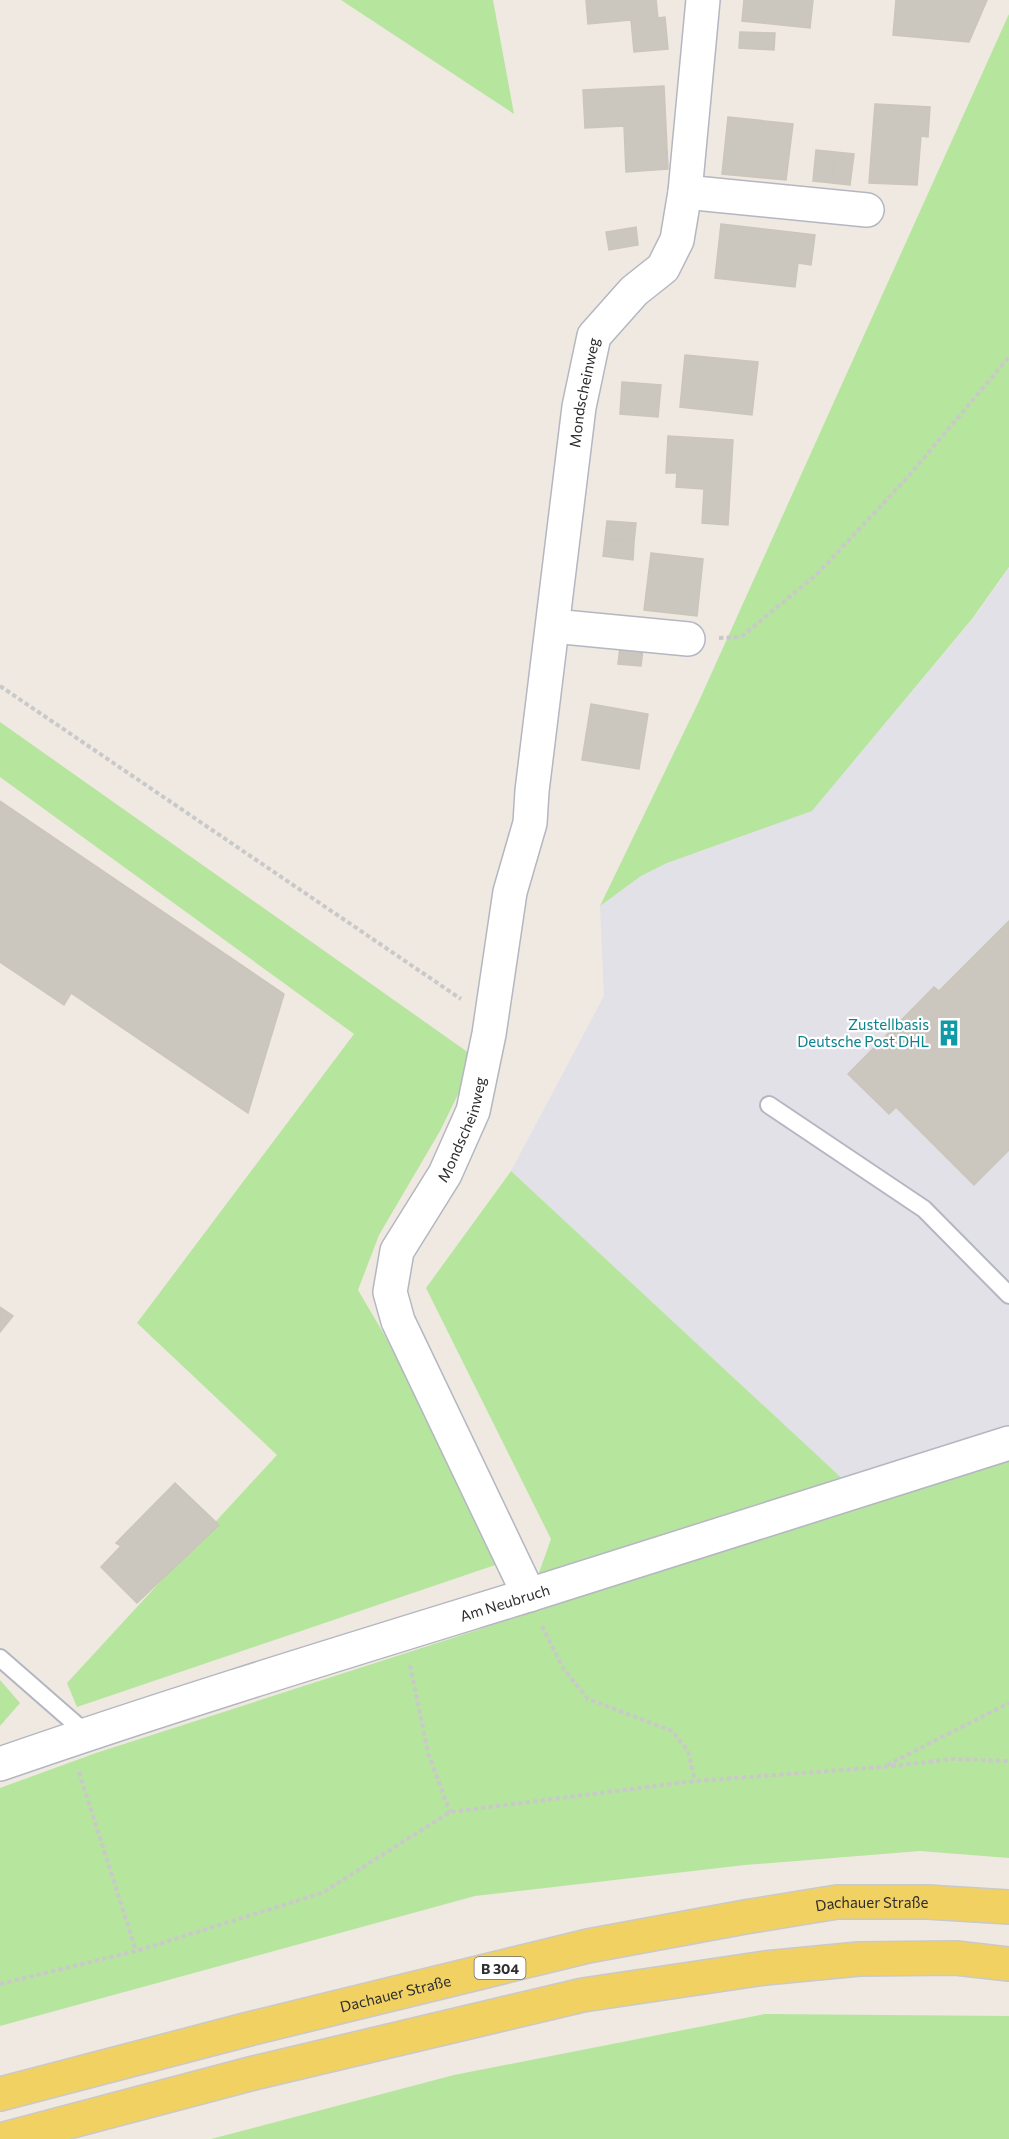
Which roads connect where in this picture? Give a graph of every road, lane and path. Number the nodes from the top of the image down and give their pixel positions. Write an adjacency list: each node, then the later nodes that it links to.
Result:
1 (703, 0): 2 (street, Mondscheinweg)
2 (685, 192): 3 (street); 5 (street, Mondscheinweg)
3 (867, 210)
4 (1009, 357): 6 (path)
5 (554, 626): 6 (street); 8 (street, Mondscheinweg)
6 (688, 639)
7 (0, 686): 8 (path)
8 (489, 1034): 12 (street, Mondscheinweg)
9 (769, 1106): 10 (lane)
10 (1009, 1295)
11 (1009, 1443): 12 (street, Am Neubruch)
12 (529, 1595): 13 (street, Am Neubruch); 20 (path)
13 (403, 1633): 16 (street, Am Neubruch); 21 (path)
14 (0, 1658): 16 (lane)
15 (1009, 1703): 19 (path)
16 (76, 1738): 18 (street, Am Neubruch); 23 (path)
17 (1009, 1761): 19 (path)
18 (0, 1764)
19 (883, 1767): 20 (path)
20 (695, 1781): 21 (path)
21 (450, 1812): 23 (path)
22 (1009, 1907): 26 (main road, Dachauer Straße / B 304)
23 (136, 1951): 25 (path)
24 (1009, 1964): 27 (main road)
25 (0, 1984)
26 (0, 2094)
27 (4, 2139)

